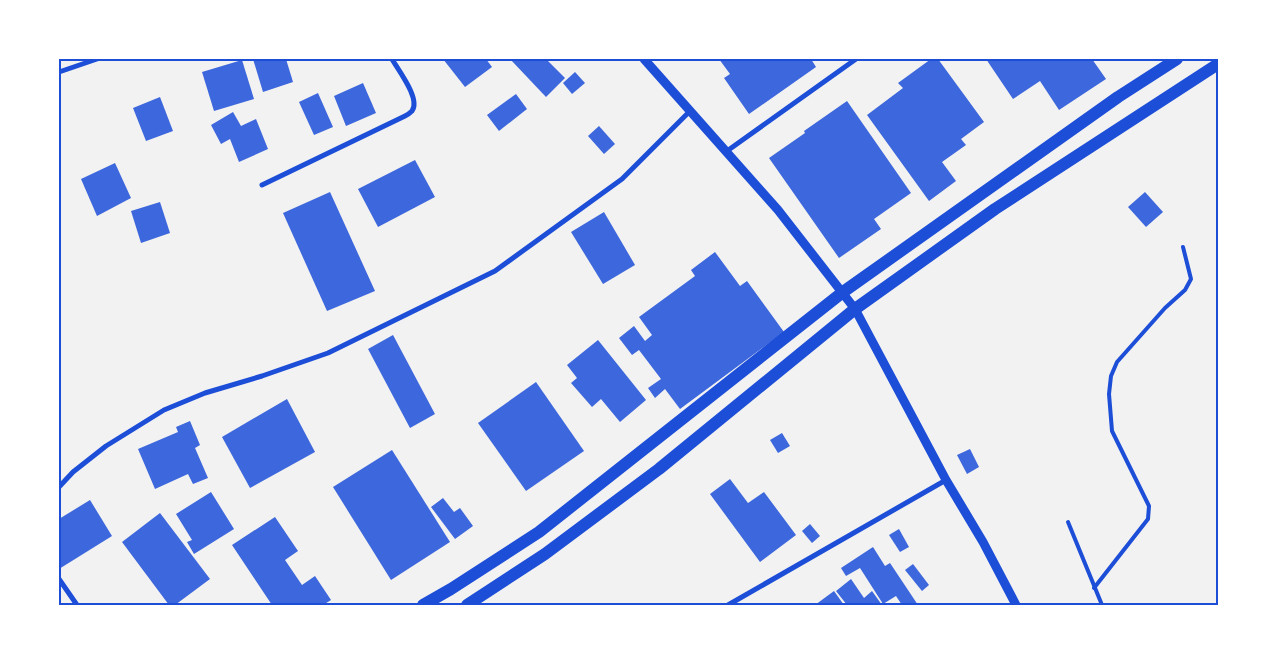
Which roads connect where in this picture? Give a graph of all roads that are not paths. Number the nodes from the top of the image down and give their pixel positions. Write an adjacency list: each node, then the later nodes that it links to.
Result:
1 (97, 59): 7 (street)
2 (392, 59): 10 (street)
3 (644, 59): 8 (street)
4 (856, 59): 9 (street)
5 (1177, 59): 12 (main road)
6 (1218, 64): 13 (main road)
7 (59, 72)
8 (691, 110): 9 (street); 15 (street)
9 (727, 151): 12 (street)
10 (262, 185)
11 (1182, 247): 18 (lane)
12 (843, 292): 13 (street); 21 (main road)
13 (855, 309): 14 (street); 22 (main road)
14 (946, 480): 19 (street); 23 (street)
15 (59, 487)
16 (1068, 522): 18 (lane)
17 (59, 578): 20 (street)
18 (1094, 588): 24 (lane)
19 (1013, 604)
20 (77, 605)
21 (423, 605)
22 (468, 605)
23 (728, 605)
24 (1102, 605)

